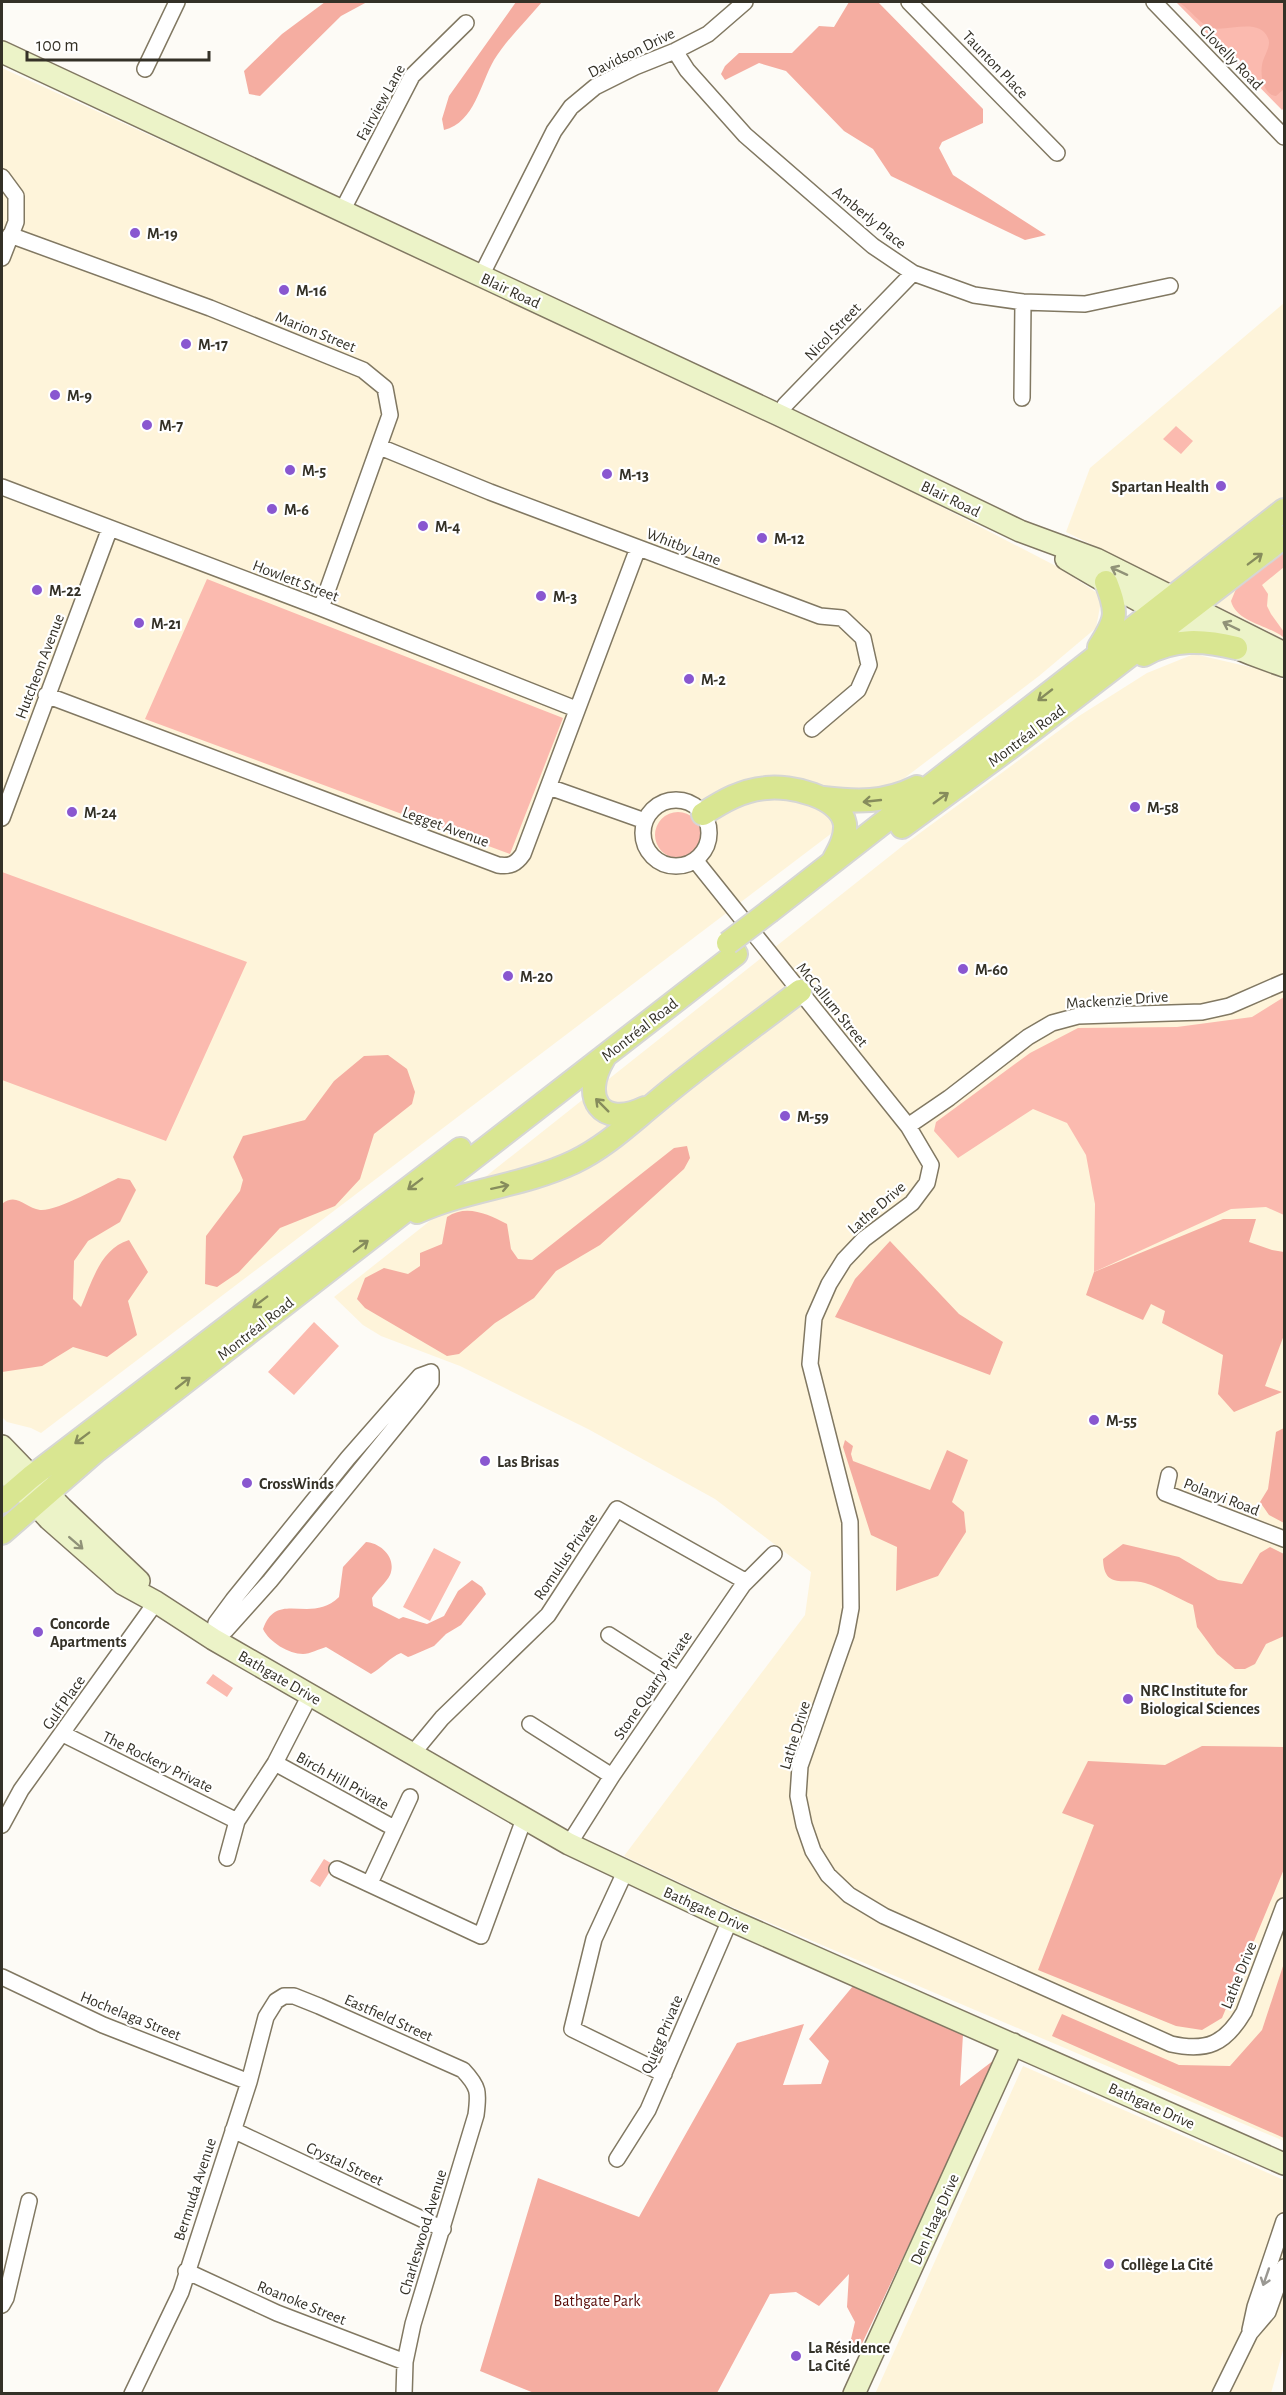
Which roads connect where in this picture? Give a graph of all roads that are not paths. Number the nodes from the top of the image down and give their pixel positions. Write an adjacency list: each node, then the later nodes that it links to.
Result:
1 (177, 2): 8 (street)
2 (745, 2): 6 (street, Davidson Drive)
3 (909, 2): 10 (street, Taunton Place)
4 (1154, 2): 9 (street, Clovelly Road)
5 (466, 22): 12 (street, Fairview Lane)
6 (675, 51): 15 (street, Amberly Place); 16 (street, Davidson Drive)
7 (2, 52): 12 (street, Blair Road)
8 (145, 69)
9 (1284, 136)
10 (1057, 153)
11 (2, 177): 13 (street)
12 (342, 211): 16 (street, Blair Road)
13 (10, 235): 14 (street); 21 (street, Marion Street)
14 (2, 258)
15 (913, 273): 18 (street, Amberly Place); 20 (street, Nicol Street)
16 (481, 276): 20 (street, Blair Road)
17 (1170, 286): 18 (street, Amberly Place)
18 (1023, 302): 19 (street)
19 (1022, 398)
20 (781, 416): 25 (street, Blair Road)
21 (380, 447): 27 (street, Whitby Lane); 30 (street, Marion Street)
22 (2, 487): 24 (street, Howlett Street)
23 (1284, 510): 29 (main road, Montréal Road)
24 (110, 528): 30 (street, Howlett Street); 37 (street, Hutcheon Avenue)
25 (1020, 531): 28 (street, Blair Road); 29 (street, Blair Road, one-way to 25)
26 (1284, 537): 31 (main road, Montréal Road, one-way to 26)
27 (638, 548): 38 (street, Legget Avenue); 39 (street, Whitby Lane)
28 (1106, 582): 29 (street, Blair Road); 34 (main road)
29 (1164, 603): 31 (street, Blair Road); 34 (main road, Montréal Road)
30 (321, 608): 38 (street, Howlett Street)
31 (1185, 613): 32 (street, Blair Road); 33 (street, Blair Road, one-way to 31); 36 (main road, Montréal Road)
32 (1236, 648): 35 (street, Blair Road); 36 (main road)
33 (1284, 653)
34 (1092, 659): 40 (main road, Montréal Road, one-way to 40)
35 (1284, 666)
36 (1095, 681): 48 (main road, Montréal Road, one-way to 36)
37 (46, 696): 41 (street, Legget Avenue); 44 (street, Hutcheon Avenue)
38 (576, 709): 41 (street, Legget Avenue)
39 (812, 729)
40 (946, 774): 42 (main road, one-way to 42); 47 (main road, Montréal Road)
41 (549, 787): 45 (street)
42 (822, 798): 43 (main road); 47 (main road)
43 (703, 814): 45 (street); 46 (street)
44 (2, 818)
45 (645, 821): 46 (street)
46 (695, 860): 51 (street, McCallum Street)
47 (833, 861): 48 (main road, Montréal Road)
48 (773, 917): 49 (main road, Montréal Road)
49 (732, 949): 52 (main road, Montréal Road); 60 (main road, Montréal Road, one-way to 60)
50 (1284, 982): 54 (street, Mackenzie Drive)
51 (800, 991): 53 (main road); 54 (street, McCallum Street)
52 (606, 1054): 53 (main road, one-way to 52); 56 (main road, Montréal Road)
53 (654, 1103): 56 (main road, one-way to 53)
54 (908, 1125): 55 (street, McCallum Street)
55 (930, 1175): 86 (street, Lathe Drive)
56 (386, 1227): 60 (main road, Montréal Road, one-way to 56)
57 (2, 1446): 60 (street)
58 (2, 1468): 60 (street)
59 (1169, 1475): 63 (street, Polanyi Road)
60 (32, 1490): 61 (main road, Montréal Road); 62 (main road, Montréal Road); 66 (street, Bathgate Drive)
61 (2, 1502)
62 (2, 1533)
63 (1284, 1539)
64 (774, 1554): 65 (street, Stone Quarry Private)
65 (745, 1581): 69 (street, Stone Quarry Private); 73 (street, Romulus Private)
66 (156, 1602): 68 (street, Bathgate Drive); 72 (street, Gulf Place)
67 (609, 1635): 69 (street)
68 (213, 1639): 68 (street); 70 (street, Bathgate Drive)
69 (678, 1679): 75 (street, Stone Quarry Private)
70 (310, 1695): 73 (street, Bathgate Drive); 74 (street)
71 (530, 1724): 75 (street)
72 (63, 1734): 78 (street, The Rockery Private); 79 (street, Gulf Place)
73 (413, 1753): 77 (street, Bathgate Drive)
74 (275, 1763): 78 (street); 80 (street, Birch Hill Private)
75 (612, 1776): 81 (street, Stone Quarry Private)
76 (410, 1797): 80 (street, Birch Hill Private)
77 (524, 1819): 81 (street, Bathgate Drive); 85 (street)
78 (237, 1821): 82 (street)
79 (2, 1825)
80 (394, 1828): 85 (street, Birch Hill Private)
81 (569, 1844): 84 (street, Bathgate Drive)
82 (227, 1858)
83 (337, 1869): 85 (street)
84 (625, 1872): 87 (street, Bathgate Drive); 91 (street)
85 (370, 1883)
86 (1284, 1906)
87 (730, 1920): 90 (street, Bathgate Drive); 91 (street, Quigg Private)
88 (2, 1977): 92 (street, Hochelaga Street)
89 (284, 1996): 92 (street, Bermuda Avenue); 93 (street, Eastfield Street)
90 (1013, 2044): 96 (street, Bathgate Drive); 107 (street, Den Haag Drive)
91 (664, 2074): 95 (street, Quigg Private)
92 (249, 2082): 94 (street, Bermuda Avenue)
93 (475, 2082): 99 (street, Charleswood Avenue)
94 (232, 2130): 99 (street, Crystal Street); 101 (street, Bermuda Avenue)
95 (617, 2159)
96 (1284, 2164)
97 (29, 2201): 102 (street)
98 (1284, 2221): 103 (street, one-way to 103)
99 (443, 2229): 104 (street, Charleswood Avenue)
100 (1284, 2267): 103 (street)
101 (186, 2271): 104 (street, Roanoke Street); 105 (street, Bermuda Avenue)
102 (2, 2305)
103 (1250, 2333): 108 (street)
104 (405, 2362): 106 (street, Charleswood Avenue)
105 (132, 2394)
106 (404, 2394)
107 (854, 2394)
108 (1220, 2394)

